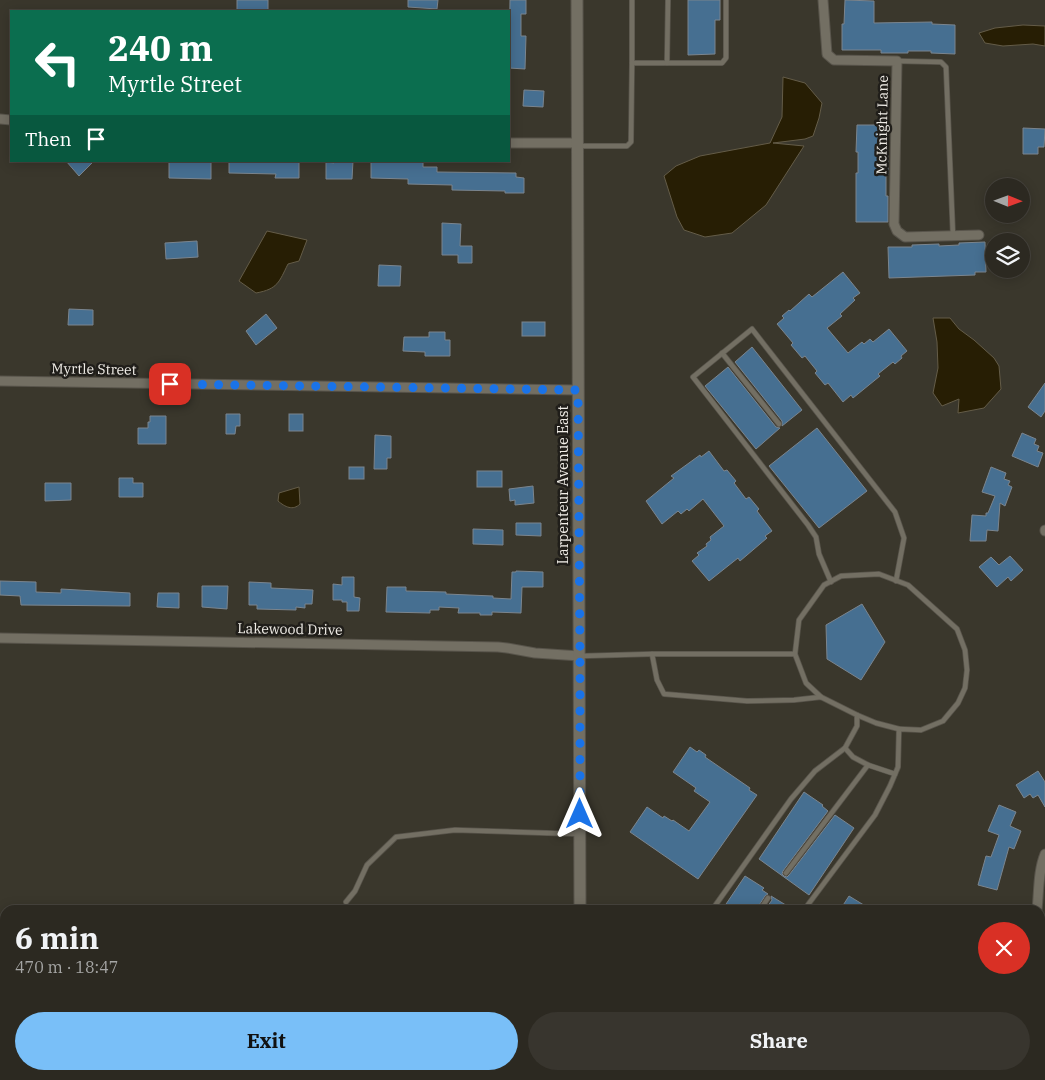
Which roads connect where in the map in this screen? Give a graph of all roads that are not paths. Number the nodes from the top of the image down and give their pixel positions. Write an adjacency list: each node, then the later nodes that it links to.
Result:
1 (577, 0): 10 (street, Larpenteur Avenue East)
2 (632, 0): 7 (lane)
3 (668, 0): 8 (lane)
4 (726, 0): 8 (lane)
5 (823, 0): 6 (street, McKnight Lane)
6 (897, 61): 12 (lane); 12 (street, McKnight Lane)
7 (632, 63): 8 (lane); 10 (lane)
8 (668, 63)
9 (510, 143): 10 (street)
10 (577, 144): 15 (street, Larpenteur Avenue East)
11 (979, 235): 12 (street, McKnight Lane)
12 (953, 236)
13 (722, 353): 16 (lane); 17 (lane); 18 (lane)
14 (0, 382): 15 (street, Myrtle Street)
15 (578, 390): 22 (street, Larpenteur Avenue East)
16 (780, 424)
17 (896, 581): 18 (lane); 25 (lane)
18 (830, 582): 21 (lane)
19 (0, 638): 22 (street, Lakewood Drive)
20 (652, 654): 21 (lane); 22 (lane); 23 (lane)
21 (795, 654): 23 (lane)
22 (580, 656): 29 (street, Larpenteur Avenue East)
23 (821, 697): 24 (lane)
24 (857, 715): 25 (lane); 26 (lane)
25 (899, 729): 28 (lane)
26 (845, 748): 27 (lane); 35 (lane)
27 (868, 765): 28 (lane); 31 (lane)
28 (895, 774): 37 (lane)
29 (580, 834): 33 (lane); 34 (street, Larpenteur Avenue East)
30 (1045, 854): 38 (street)
31 (786, 872)
32 (768, 898): 36 (lane)
33 (346, 902)
34 (580, 905)
35 (716, 905)
36 (763, 905)
37 (808, 905)
38 (1037, 905)

